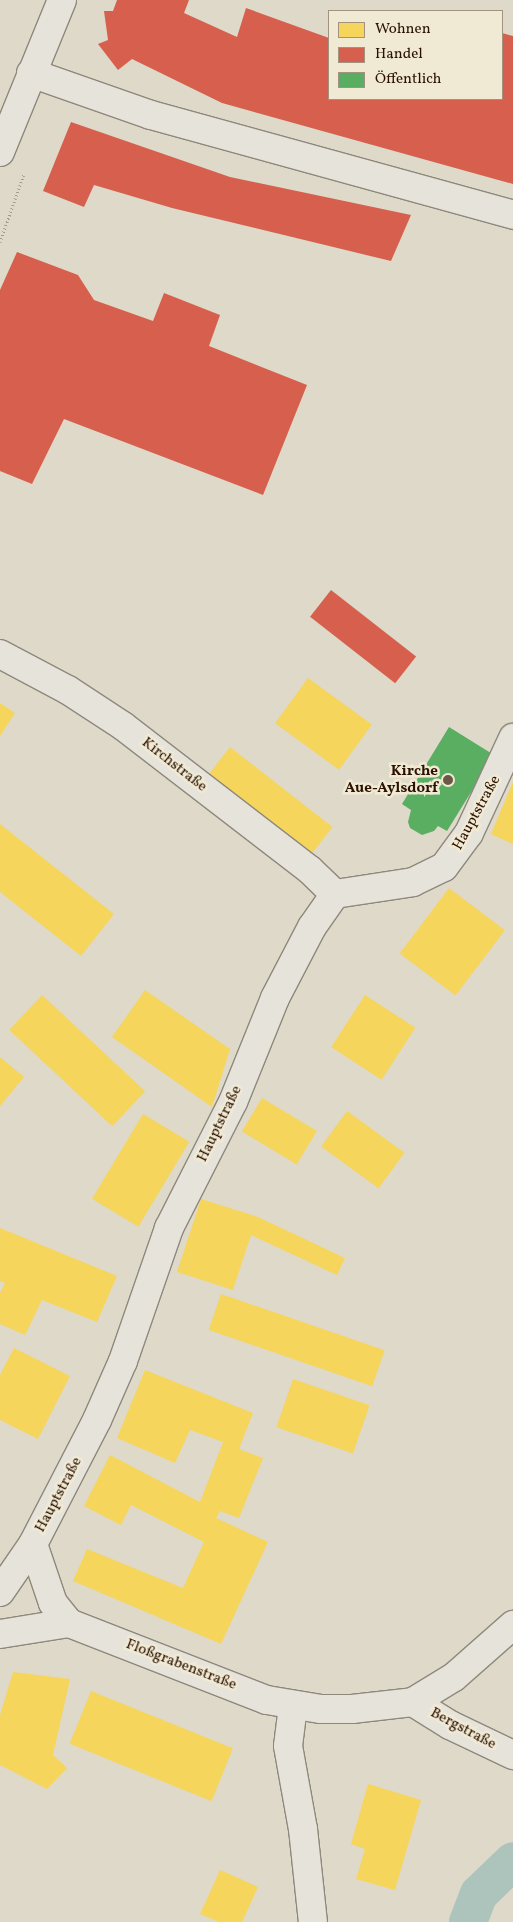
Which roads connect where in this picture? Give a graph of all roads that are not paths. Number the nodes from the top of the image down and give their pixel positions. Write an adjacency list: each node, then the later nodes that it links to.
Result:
1 (62, 0): 2 (street)
2 (31, 72): 3 (street); 4 (street)
3 (2, 138)
4 (513, 215)
5 (0, 654): 7 (street, Kirchstraße)
6 (513, 738): 7 (street, Hauptstraße)
7 (335, 894): 8 (street, Hauptstraße)
8 (33, 1544): 9 (street, Hauptstraße); 10 (street, Floßgrabenstraße)
9 (0, 1592)
10 (69, 1623): 12 (street); 14 (street, Floßgrabenstraße)
11 (513, 1625): 13 (street, Floßgrabenstraße)
12 (0, 1634)
13 (413, 1702): 14 (street, Floßgrabenstraße); 15 (street, Bergstraße)
14 (293, 1706): 16 (street)
15 (513, 1755)
16 (313, 1922)

